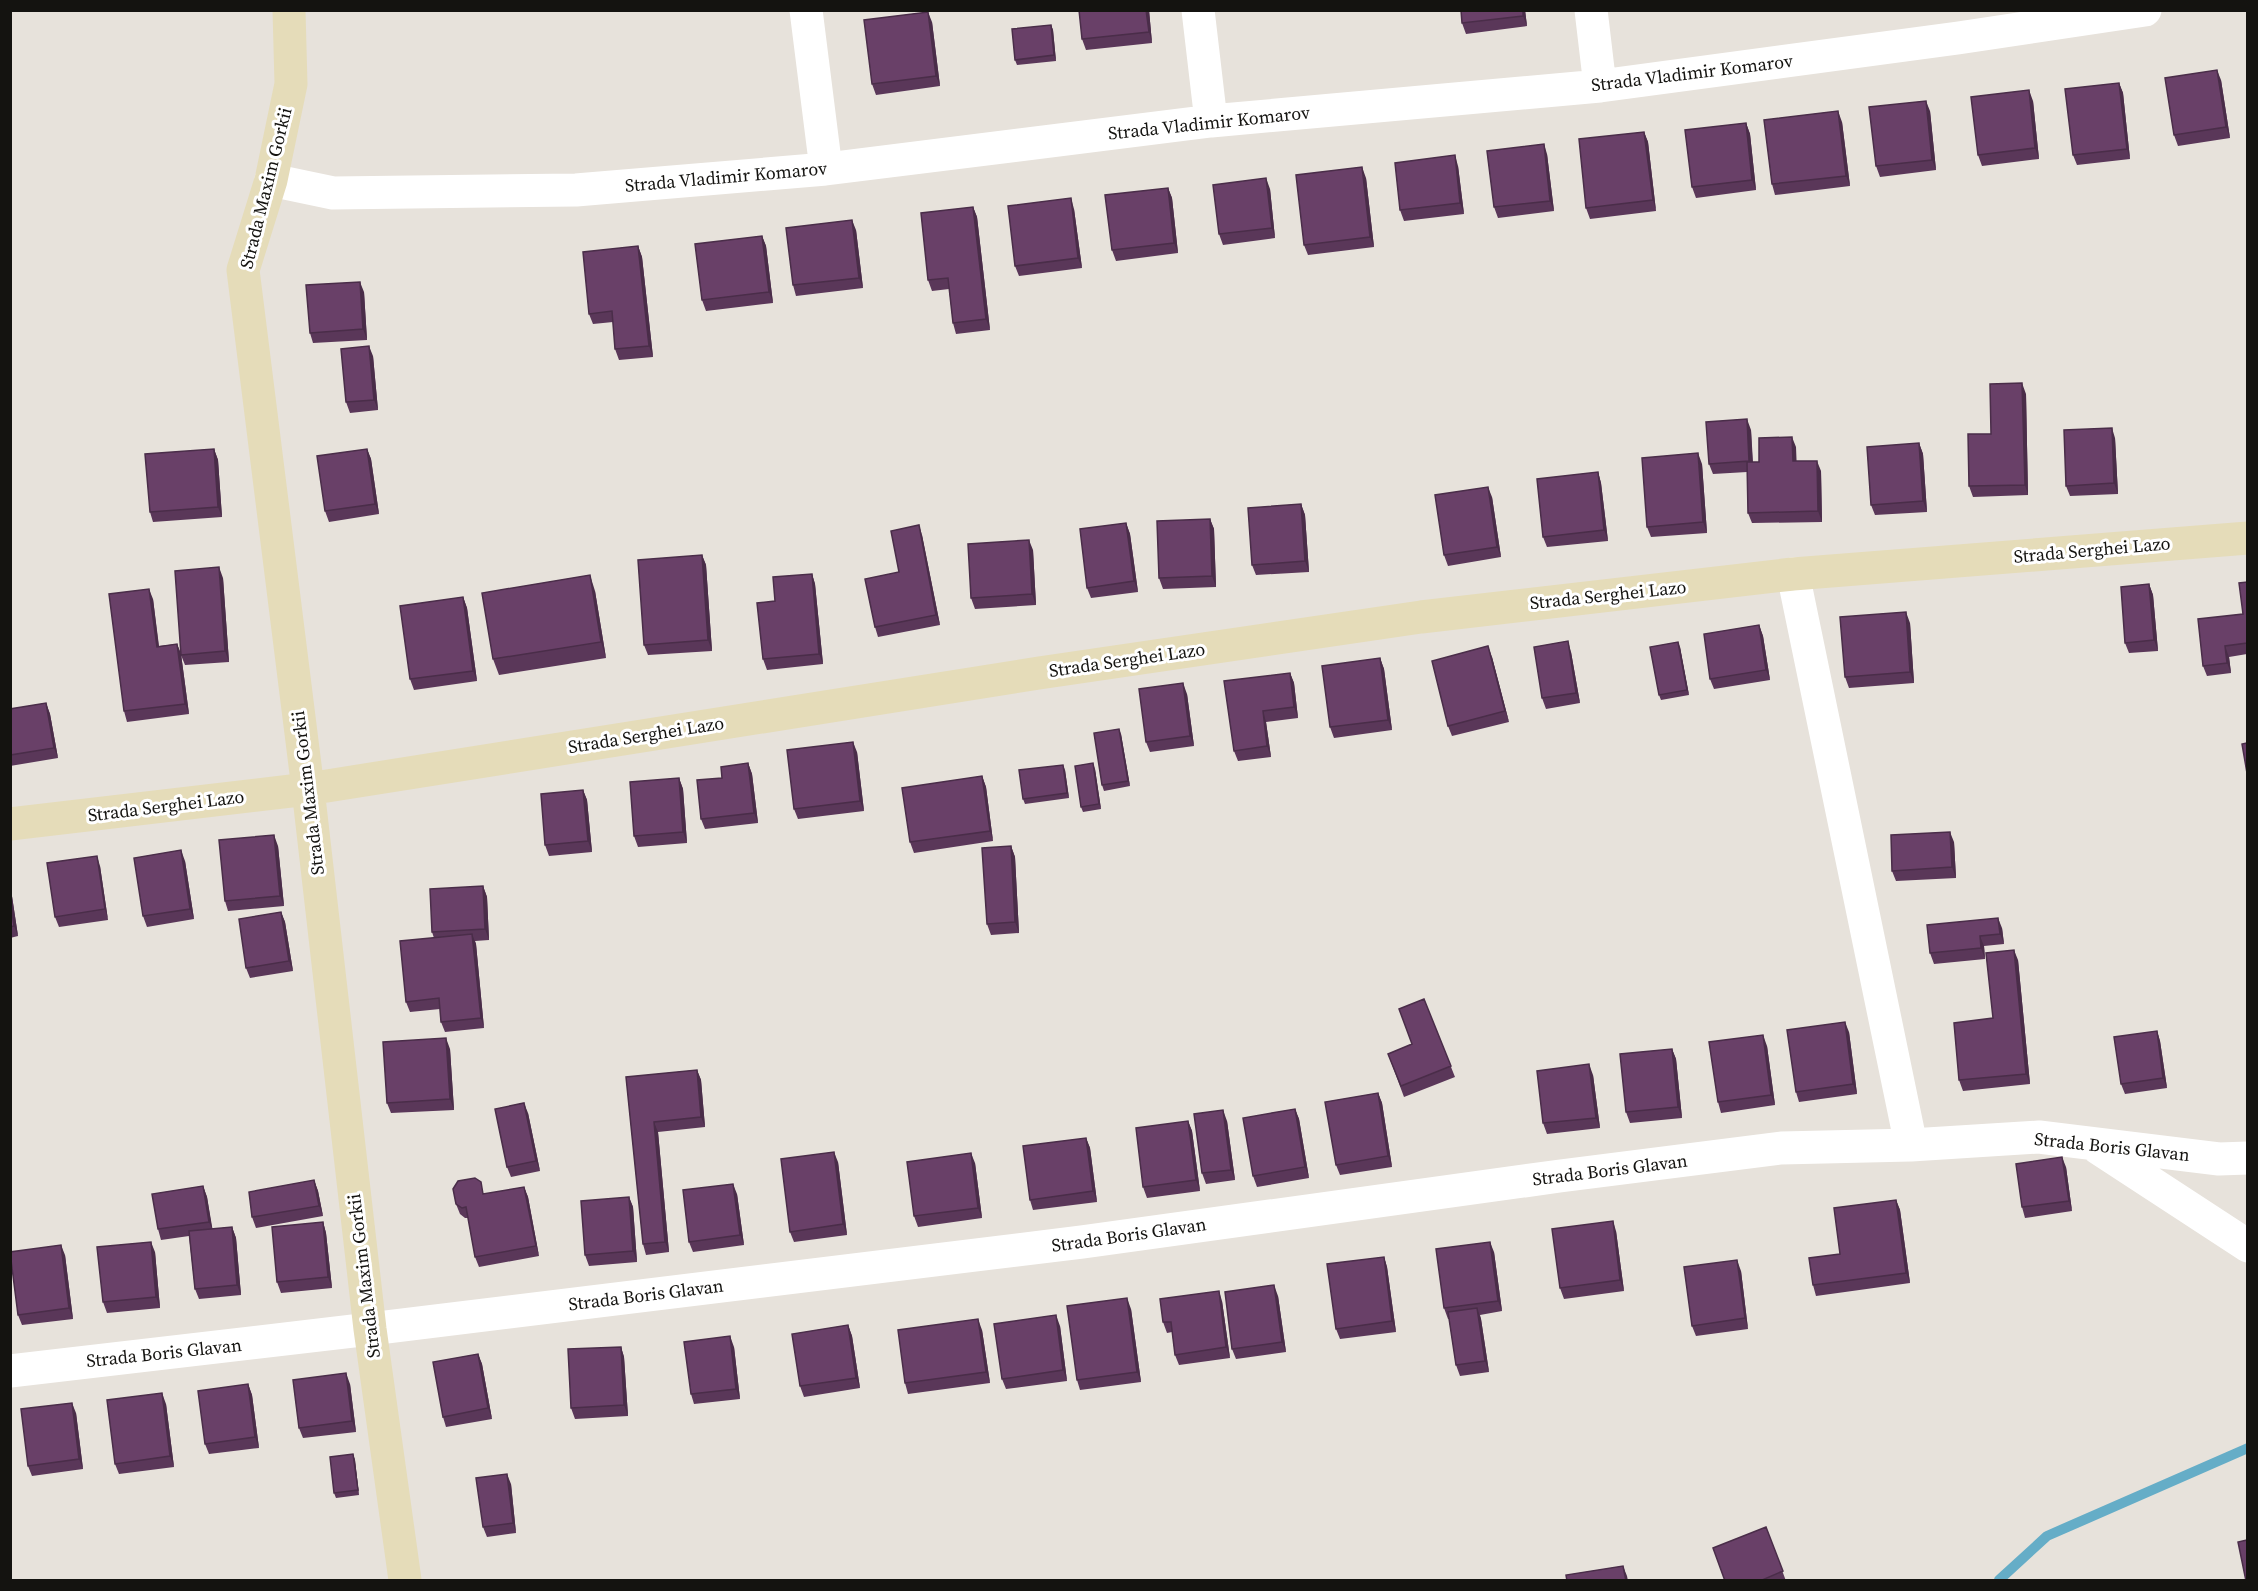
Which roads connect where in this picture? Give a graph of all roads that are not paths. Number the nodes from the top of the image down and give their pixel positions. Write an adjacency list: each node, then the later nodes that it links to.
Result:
1 (289, 10): 10 (street, Strada Maxim Gorkii)
2 (806, 10): 9 (street)
3 (1198, 10): 8 (street)
4 (1591, 10): 7 (street)
5 (2145, 10): 6 (street, Strada Vladimir Komarov)
6 (1957, 24): 7 (street, Strada Vladimir Komarov)
7 (1600, 86): 8 (street, Strada Vladimir Komarov)
8 (1211, 121): 9 (street, Strada Vladimir Komarov)
9 (826, 169): 10 (street, Strada Vladimir Komarov)
10 (271, 180): 13 (street, Strada Maxim Gorkii)
11 (2247, 538): 12 (street, Strada Serghei Lazo)
12 (1793, 574): 13 (street, Strada Serghei Lazo); 16 (street)
13 (308, 789): 14 (street, Strada Serghei Lazo); 19 (street, Strada Maxim Gorkii)
14 (10, 824)
15 (2092, 1143): 16 (street, Strada Boris Glavan); 17 (street, Strada Boris Glavan); 18 (street)
16 (1911, 1145): 19 (street, Strada Boris Glavan)
17 (2247, 1158)
18 (2247, 1246)
19 (370, 1329): 20 (street, Strada Boris Glavan); 21 (street, Strada Maxim Gorkii)
20 (10, 1371)
21 (405, 1581)

